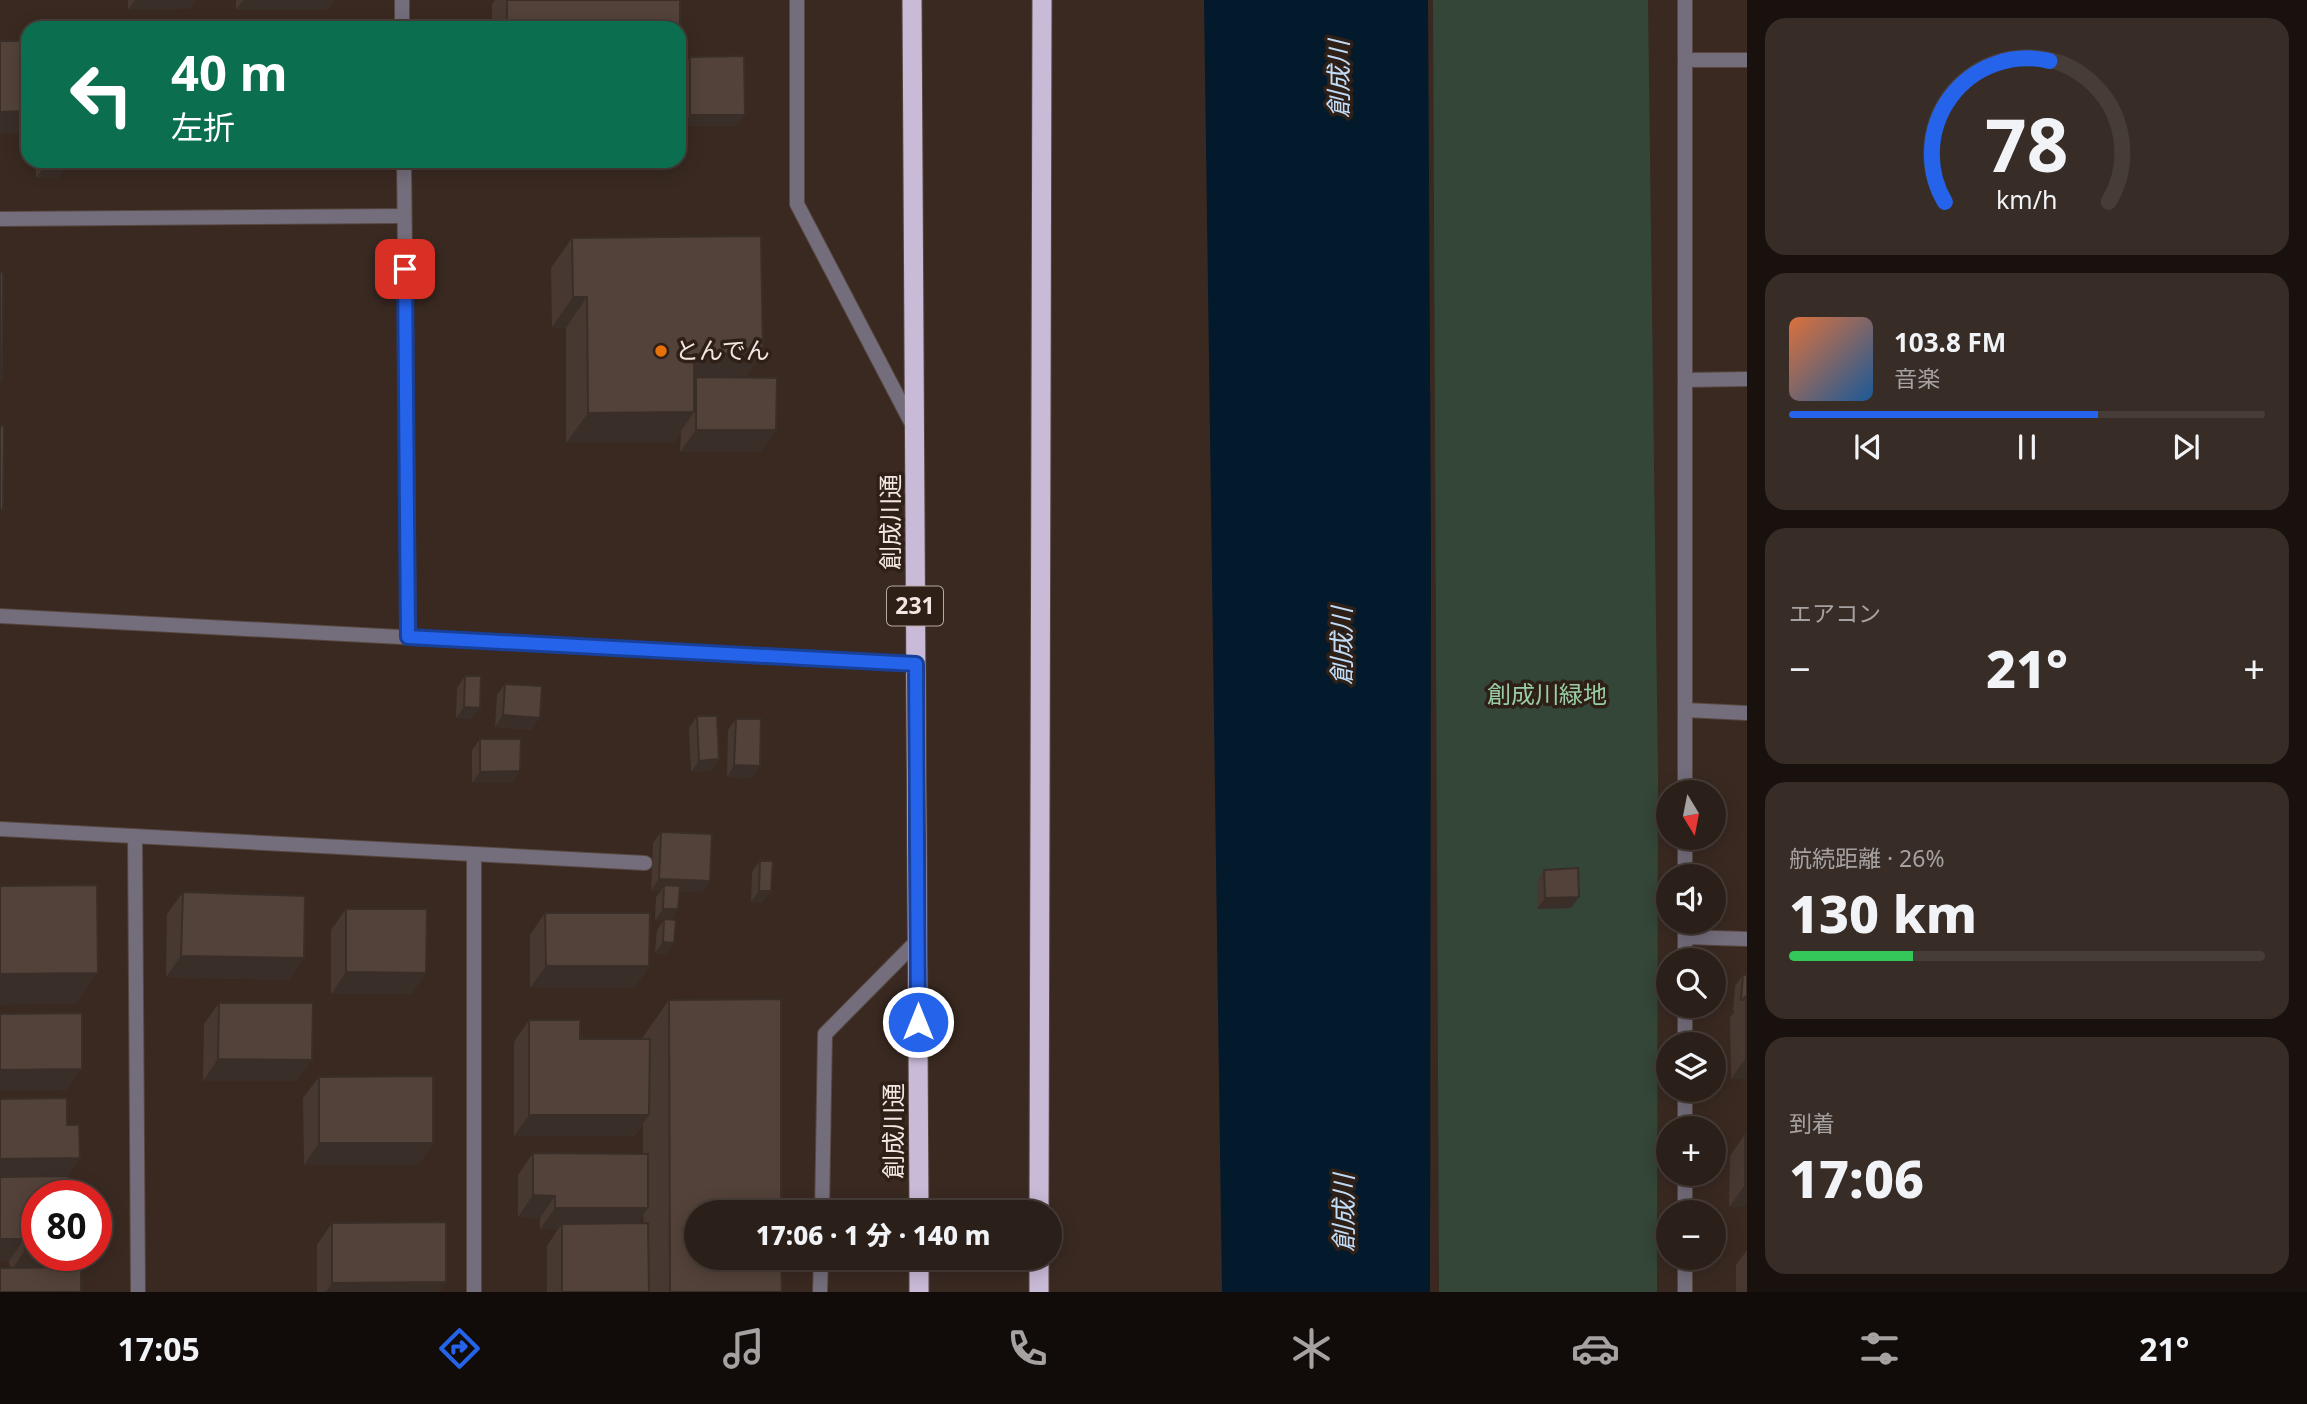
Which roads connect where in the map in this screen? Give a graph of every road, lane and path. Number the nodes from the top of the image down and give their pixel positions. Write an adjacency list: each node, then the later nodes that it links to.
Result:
1 (402, 0): 6 (street)
2 (797, 0): 14 (street)
3 (912, 0): 14 (highway, 創成川通 / 231)
4 (1042, 0): 30 (highway)
5 (1685, 0): 7 (street)
6 (402, 21)
7 (1685, 60): 8 (street); 13 (street)
8 (1747, 60)
9 (404, 168): 10 (street)
10 (404, 216): 11 (street); 16 (street)
11 (0, 219)
12 (1747, 379): 13 (street)
13 (1685, 380): 18 (street)
14 (915, 429): 17 (highway, 創成川通 / 231)
15 (0, 616): 16 (street)
16 (408, 637): 17 (street)
17 (916, 664): 27 (highway, 創成川通 / 231)
18 (1685, 710): 19 (street); 20 (street)
19 (1747, 713)
20 (1685, 780)
21 (0, 829): 22 (street)
22 (135, 836): 23 (street); 35 (street)
23 (474, 853): 24 (street); 36 (street)
24 (645, 863)
25 (1713, 934): 26 (street)
26 (1747, 939)
27 (918, 940): 28 (street); 29 (highway, 創成川通 / 231)
28 (822, 1200)
29 (919, 1200)
30 (1039, 1200)
31 (821, 1270): 37 (street)
32 (919, 1270): 38 (highway)
33 (1039, 1270): 39 (highway)
34 (1685, 1270): 40 (street)
35 (138, 1292)
36 (474, 1292)
37 (820, 1292)
38 (919, 1292)
39 (1039, 1292)
40 (1685, 1292)

